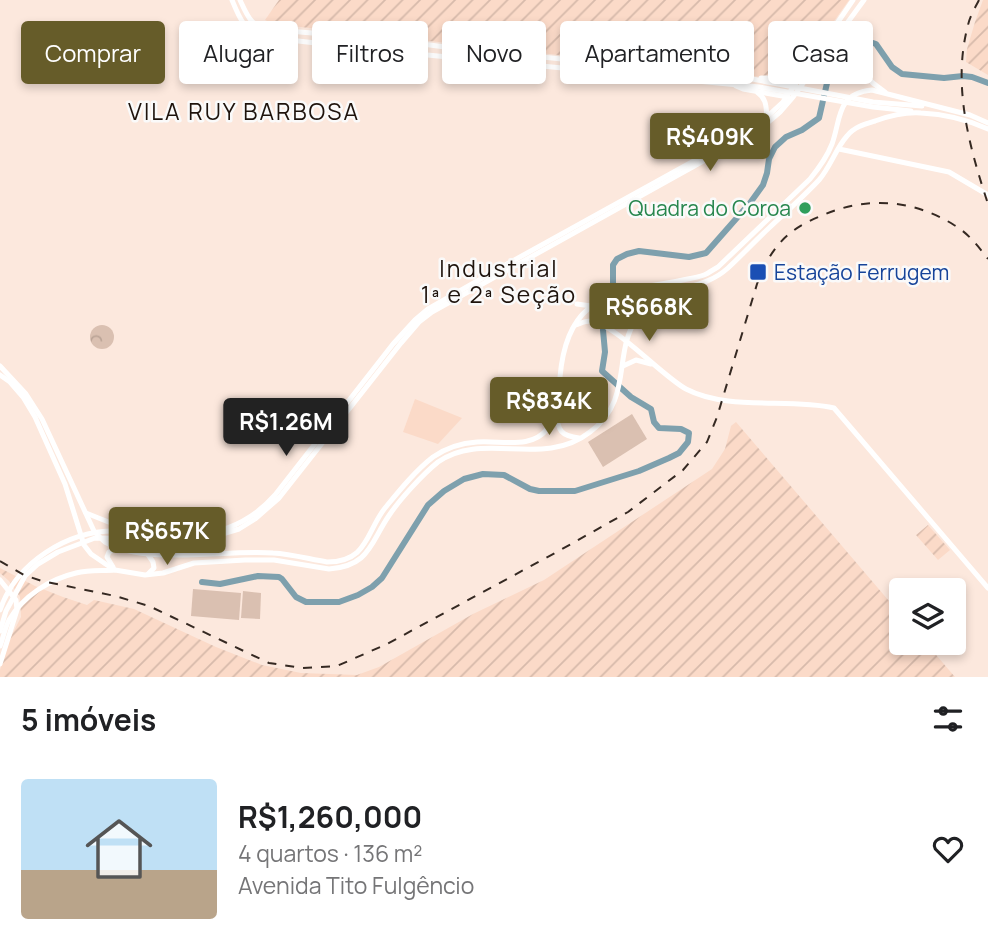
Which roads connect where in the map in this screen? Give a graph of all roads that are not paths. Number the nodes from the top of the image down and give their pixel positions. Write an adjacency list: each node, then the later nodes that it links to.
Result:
1 (232, 0): 6 (main road)
2 (240, 0): 7 (main road)
3 (853, 0): 8 (main road)
4 (864, 0): 5 (main road)
5 (854, 13): 17 (main road); 18 (main road)
6 (242, 21)
7 (250, 21)
8 (838, 21)
9 (298, 31): 11 (main road)
10 (298, 41): 12 (main road)
11 (442, 46)
12 (442, 57)
13 (546, 66): 16 (main road)
14 (754, 83): 16 (main road)
15 (797, 84): 18 (main road)
16 (759, 86): 18 (main road); 19 (main road); 22 (main road)
17 (888, 94): 20 (main road); 28 (main road)
18 (790, 97): 22 (main road); 41 (main road)
19 (873, 104): 20 (main road); 21 (main road)
20 (940, 108): 23 (main road)
21 (920, 112): 24 (main road); 25 (main road)
22 (767, 118): 40 (main road)
23 (988, 123)
24 (988, 129)
25 (839, 149): 26 (main road); 32 (main road)
26 (988, 195)
27 (577, 304): 28 (main road)
28 (594, 305): 29 (main road)
29 (582, 315): 30 (main road); 31 (main road)
30 (589, 321): 31 (main road); 32 (main road)
31 (575, 325): 37 (main road)
32 (627, 342): 33 (main road); 35 (main road)
33 (654, 365): 35 (main road); 47 (main road)
34 (0, 366): 39 (main road)
35 (623, 366): 38 (main road)
36 (0, 375): 44 (main road)
37 (558, 403): 38 (main road); 43 (main road)
38 (582, 438): 45 (main road)
39 (85, 513): 40 (main road); 42 (main road)
40 (173, 536): 41 (main road)
41 (151, 537): 49 (main road); 50 (main road)
42 (119, 548): 43 (main road); 44 (main road)
43 (147, 553): 45 (main road)
44 (115, 570): 45 (main road); 51 (main road)
45 (145, 575)
46 (1, 581): 48 (main road); 52 (main road)
47 (988, 588)
48 (0, 591)
49 (0, 610)
50 (0, 631)
51 (0, 646)
52 (0, 664)

